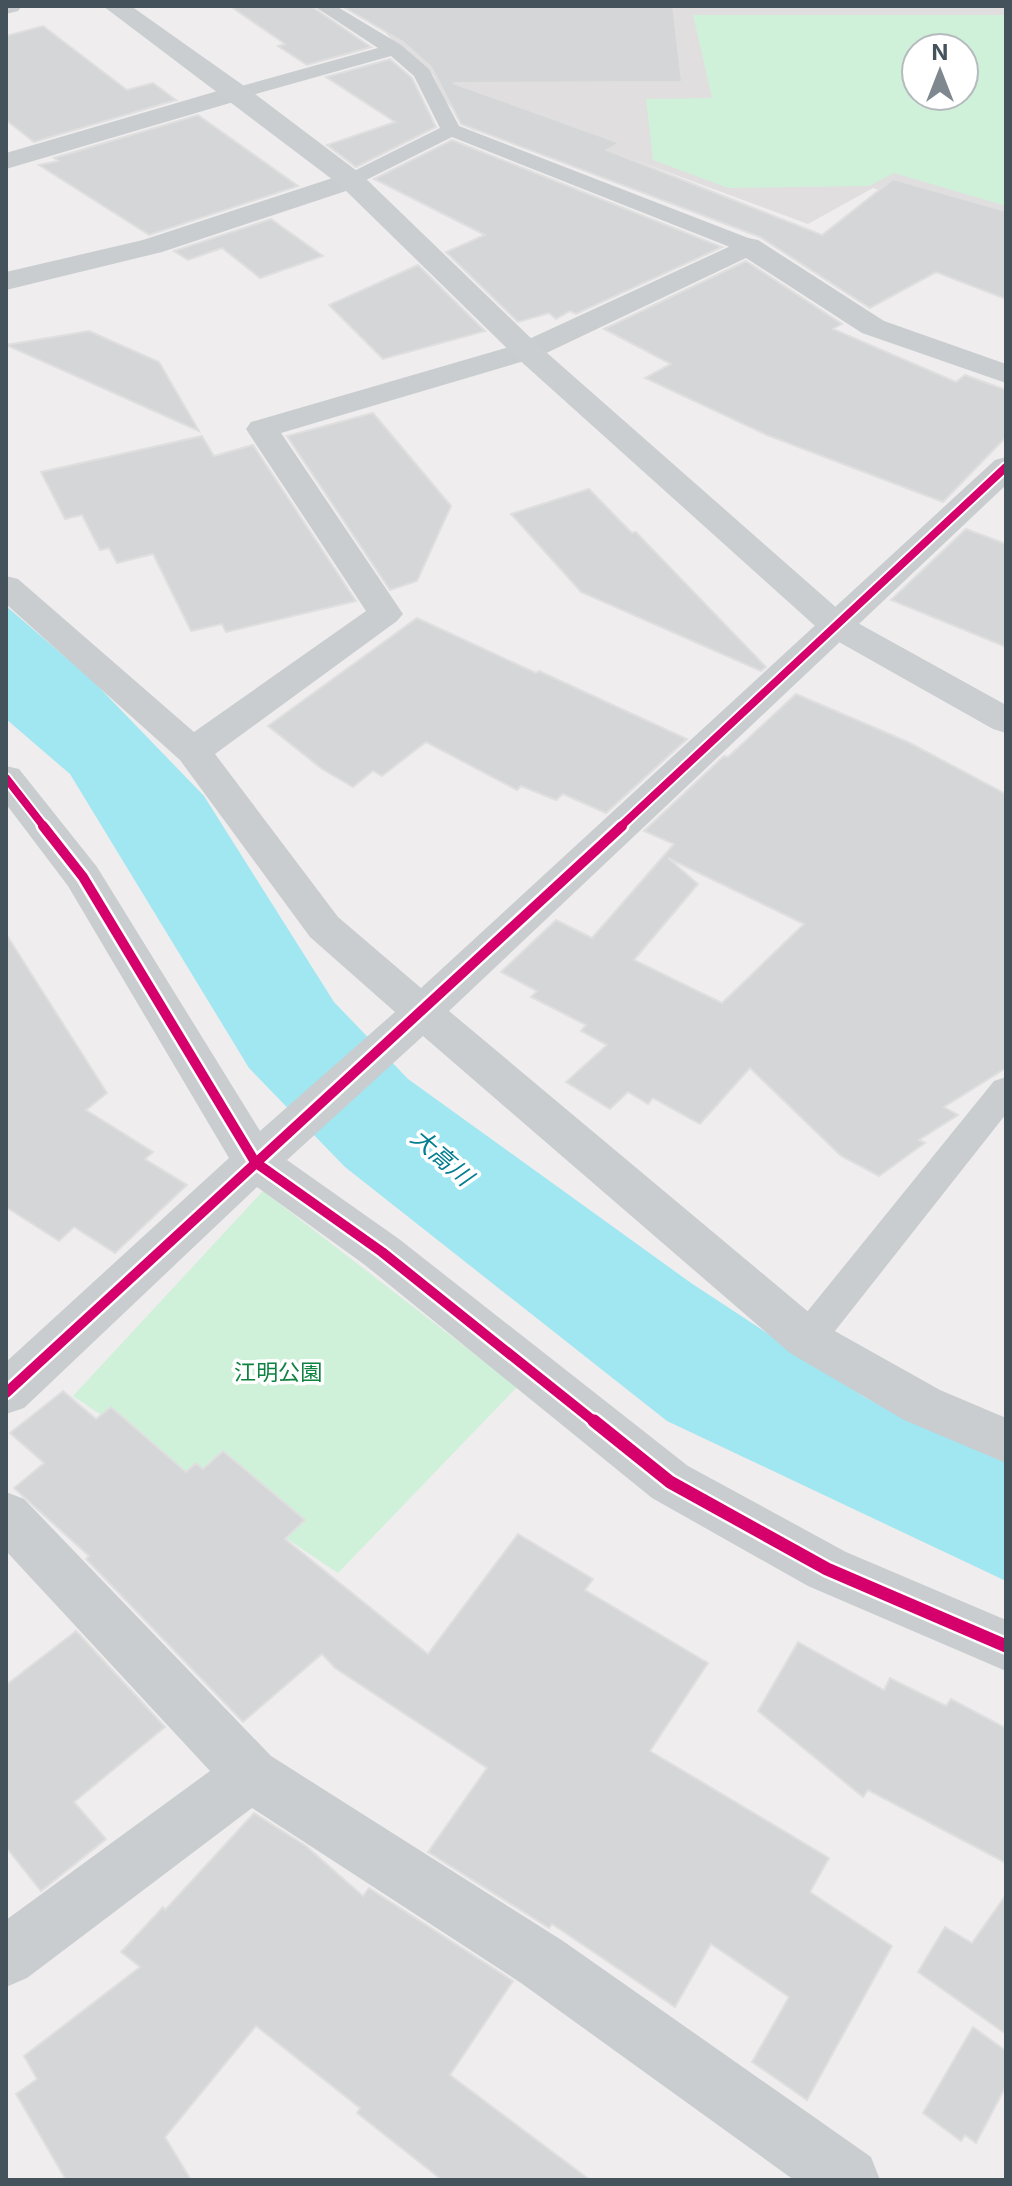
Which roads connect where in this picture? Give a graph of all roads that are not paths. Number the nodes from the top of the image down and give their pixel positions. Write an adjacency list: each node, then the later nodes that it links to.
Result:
1 (115, 6): 4 (street)
2 (323, 6): 3 (lane)
3 (394, 49): 4 (lane); 5 (lane)
4 (238, 93): 6 (street); 7 (street)
5 (451, 130): 7 (lane); 8 (lane)
6 (6, 161)
7 (351, 180): 9 (street); 10 (street)
8 (748, 246): 10 (street); 11 (street)
9 (6, 281)
10 (527, 351): 14 (street); 16 (street)
11 (1006, 374)
12 (999, 480): 14 (street)
13 (6, 586): 16 (street)
14 (835, 625): 15 (street); 18 (street)
15 (1006, 721)
16 (193, 751): 18 (street)
17 (6, 778): 20 (street)
18 (408, 1025): 20 (street); 21 (street)
19 (1006, 1090): 21 (lane)
20 (271, 1148): 22 (street); 25 (street)
21 (807, 1339): 23 (street)
22 (6, 1393)
23 (1006, 1441)
24 (6, 1515): 26 (street)
25 (1006, 1646)
26 (251, 1775): 27 (street); 28 (street)
27 (6, 1957)
28 (848, 2180)

